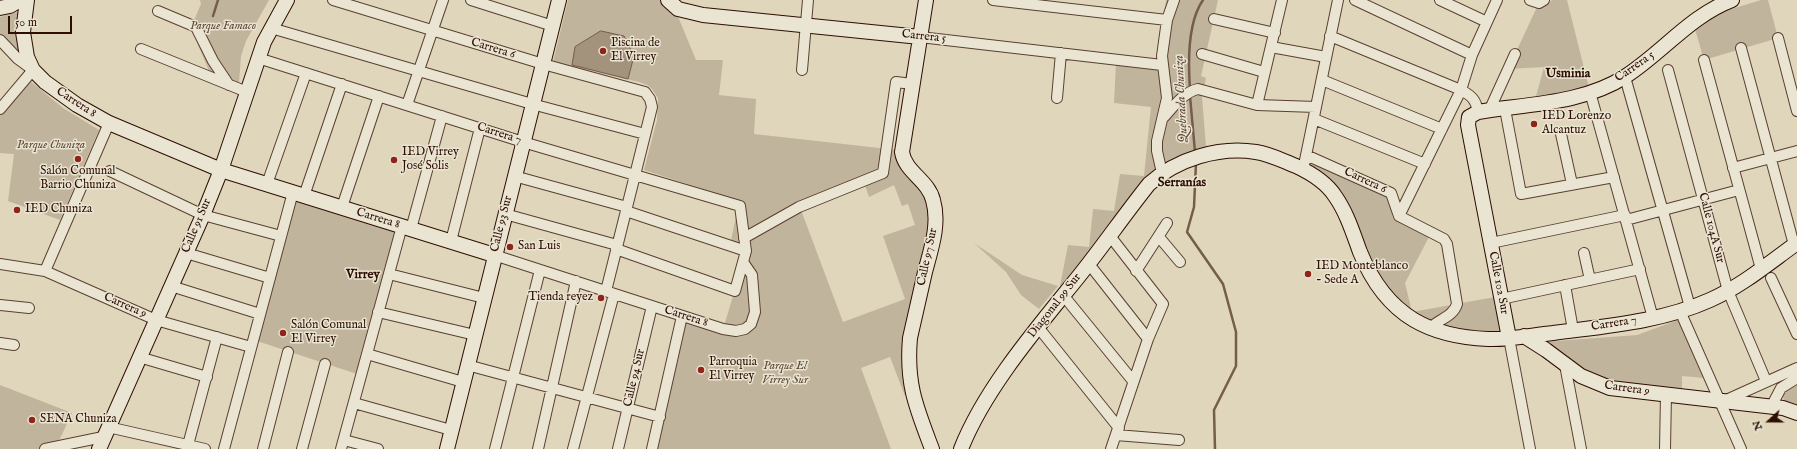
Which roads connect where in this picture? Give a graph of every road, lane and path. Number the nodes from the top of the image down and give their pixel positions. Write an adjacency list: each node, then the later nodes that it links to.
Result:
1 (20, 0): 21 (street)
2 (27, 0): 47 (street)
3 (288, 0): 28 (street, Calle 91 Sur)
4 (333, 0): 29 (street, Carrera 6)
5 (443, 0): 29 (street)
6 (471, 0): 27 (street)
7 (559, 0): 27 (street, Calle 93 Sur)
8 (668, 0): 20 (street, Carrera 5)
9 (808, 0): 26 (street)
10 (926, 0): 32 (street, Calle 97 Sur)
11 (992, 0): 24 (street)
12 (1174, 0): 24 (street)
13 (1282, 0): 30 (street)
14 (1338, 0): 31 (street)
15 (1355, 0): 41 (street)
16 (1440, 0): 25 (street)
17 (1498, 0): 25 (street)
18 (1732, 0): 19 (street, Carrera 5)
19 (1715, 3): 53 (street, Carrera 5)
20 (689, 6): 26 (street, Carrera 5)
21 (0, 8)
22 (158, 11): 57 (street)
23 (1214, 19): 30 (street)
24 (1167, 20): 46 (street)
25 (1487, 22): 41 (street)
26 (806, 25): 32 (street, Carrera 5); 48 (street)
27 (553, 26): 45 (street, Calle 93 Sur)
28 (271, 28): 43 (street, Calle 91 Sur); 50 (street)
29 (432, 30): 45 (street, Carrera 6); 50 (street)
30 (1275, 33): 35 (street)
31 (1330, 36): 42 (street); 58 (street)
32 (920, 37): 38 (street, Carrera 5); 56 (street, Calle 97 Sur)
33 (1778, 38): 62 (street)
34 (0, 40): 47 (street)
35 (1271, 47): 42 (street); 51 (street)
36 (1741, 48): 83 (street)
37 (142, 49): 57 (street)
38 (1061, 53): 46 (street, Carrera 5); 63 (street)
39 (1202, 54): 51 (street)
40 (1515, 54): 71 (street)
41 (1472, 55): 58 (street)
42 (1326, 57): 54 (street)
43 (258, 58): 52 (street, Carrera 7); 59 (street, Calle 91 Sur)
44 (1704, 60): 85 (street)
45 (543, 64): 64 (street, Calle 93 Sur); 78 (street, Carrera 6)
46 (1162, 65): 73 (street)
47 (33, 70): 68 (street); 75 (street, Carrera 8)
48 (802, 70)
49 (1668, 70): 97 (street, Calle 104A Sur)
50 (418, 71): 64 (street); 65 (street)
51 (1264, 72): 66 (street)
52 (306, 73): 55 (street, Carrera 7); 93 (street)
53 (1625, 77): 60 (street, Carrera 5); 100 (street)
54 (1322, 80): 67 (street); 77 (street)
55 (342, 84): 61 (street, Carrera 7); 96 (street)
56 (912, 84): 110 (street); 200 (street, Calle 97 Sur)
57 (229, 85): 59 (street)
58 (1461, 90): 71 (street); 77 (street)
59 (247, 92): 86 (street, Calle 91 Sur)
60 (1590, 92): 69 (street, Carrera 5); 92 (street)
61 (378, 96): 65 (street, Carrera 7); 98 (street)
62 (1795, 97): 70 (street)
63 (1057, 98)
64 (532, 104): 78 (street); 80 (street, Calle 93 Sur)
65 (407, 105): 72 (street, Carrera 7)
66 (1257, 105): 67 (street); 73 (street)
67 (1316, 107): 74 (street)
68 (0, 109)
69 (1505, 109): 71 (street, Carrera 5); 94 (street)
70 (1797, 111)
71 (1479, 113): 112 (street, Calle 102 Sur)
72 (442, 116): 76 (street, Carrera 7); 106 (street)
73 (1163, 118): 89 (street)
74 (1314, 119): 82 (street); 84 (street)
75 (108, 123): 86 (street, Carrera 8); 125 (street)
76 (480, 128): 80 (street, Carrera 7); 111 (street)
77 (1442, 129): 84 (street)
78 (645, 134): 90 (street)
79 (1561, 134): 94 (street)
80 (523, 142): 90 (street, Carrera 7); 91 (street, Calle 93 Sur)
81 (1797, 151): 83 (street)
82 (1306, 155): 87 (street); 103 (street, Carrera 6)
83 (1770, 158): 85 (street); 113 (street)
84 (1425, 164): 103 (street)
85 (1733, 168): 95 (street)
86 (221, 170): 93 (street, Carrera 8); 102 (street, Calle 91 Sur)
87 (1303, 170): 89 (street); 149 (street, Carrera 7)
88 (110, 171): 102 (street)
89 (1162, 173): 108 (street, Diagonal 99 Sur)
90 (635, 175): 99 (street); 110 (street, Carrera 7)
91 (514, 176): 99 (street); 101 (street, Calle 93 Sur)
92 (1614, 177): 94 (street); 104 (street)
93 (267, 184): 96 (street, Carrera 8)
94 (1572, 184)
95 (1739, 190): 97 (street); 127 (street)
96 (298, 194): 98 (street, Carrera 8); 107 (street)
97 (1703, 200): 100 (street); 134 (street, Calle 104A Sur)
98 (342, 207): 106 (street, Carrera 8)
99 (627, 209): 114 (street); 115 (street)
100 (1663, 211): 104 (street); 142 (street)
101 (505, 214): 114 (street); 118 (street, Calle 93 Sur)
102 (203, 215): 107 (street); 116 (street, Calle 91 Sur)
103 (1399, 216): 149 (street)
104 (1625, 218): 112 (street); 124 (street)
105 (1167, 223): 109 (street)
106 (407, 228): 111 (street, Carrera 8); 128 (street)
107 (281, 236): 129 (street)
108 (1110, 236): 122 (street, Diagonal 99 Sur); 126 (street)
109 (1159, 237): 120 (street); 126 (street)
110 (744, 238): 115 (street)
111 (451, 241): 118 (street, Carrera 8)
112 (1491, 243): 138 (street, Calle 102 Sur)
113 (1795, 244): 127 (street, Carrera 7)
114 (617, 247): 119 (street); 135 (street)
115 (746, 251): 119 (street)
116 (186, 253): 129 (street); 133 (street, Calle 91 Sur)
117 (1584, 253): 130 (street)
118 (494, 255): 123 (street, Carrera 8); 137 (street, Calle 93 Sur)
119 (743, 262): 145 (street, Carrera 8)
120 (1180, 262)
121 (0, 264): 125 (street, Carrera 9)
122 (1089, 264): 136 (street, Diagonal 99 Sur); 156 (street)
123 (540, 270): 131 (street, Carrera 8); 168 (street)
124 (1640, 270): 130 (street); 146 (street)
125 (45, 271): 147 (street, Carrera 9)
126 (1136, 271): 156 (street)
127 (1766, 273): 134 (street, Carrera 7); 151 (street)
128 (389, 274): 137 (street); 143 (street)
129 (270, 278): 144 (street)
130 (1590, 280): 132 (street)
131 (576, 281): 135 (street, Carrera 8); 173 (street)
132 (1565, 285): 138 (street); 150 (street)
133 (171, 286): 144 (street); 147 (street, Calle 91 Sur)
134 (1728, 291): 142 (street, Carrera 7); 171 (street, Calle 104A Sur)
135 (610, 292): 140 (street, Carrera 8); 175 (street)
136 (1064, 295): 148 (street, Diagonal 99 Sur); 170 (street)
137 (484, 298): 152 (street, Calle 93 Sur)
138 (1501, 299): 155 (street, Calle 102 Sur)
139 (0, 305): 141 (street)
140 (652, 306): 145 (street, Carrera 8); 179 (street, Calle 94 Sur)
141 (29, 308)
142 (1685, 309): 146 (street, Carrera 7); 176 (street)
143 (378, 312): 152 (street); 161 (street)
144 (260, 314): 159 (street)
145 (682, 316): 181 (street)
146 (1653, 318): 150 (street, Carrera 7)
147 (156, 320): 154 (street, Carrera 9); 162 (street, Calle 91 Sur)
148 (1038, 327): 183 (street); 201 (street, Diagonal 99 Sur)
149 (1430, 328): 155 (street, Carrera 7)
150 (1573, 330): 153 (street, Carrera 7)
151 (1797, 334)
152 (474, 335): 164 (street, Calle 93 Sur)
153 (1524, 336): 155 (street, Carrera 7); 165 (street, Carrera 9)
154 (218, 337): 159 (street, Carrera 9); 167 (street)
155 (1509, 338): 203 (street, Calle 102 Sur)
156 (1148, 339): 170 (street)
157 (0, 343): 158 (street)
158 (14, 345)
159 (251, 347): 190 (street)
160 (288, 352): 191 (street)
161 (367, 354): 172 (street); 177 (street)
162 (139, 357): 167 (street); 184 (street, Calle 91 Sur)
163 (324, 364): 192 (street)
164 (467, 365): 168 (street); 172 (street, Calle 93 Sur)
165 (1565, 365): 174 (street, Carrera 9); 204 (street)
166 (1797, 368): 171 (street)
167 (207, 377): 187 (street)
168 (513, 377): 173 (street); 195 (street)
169 (1797, 378): 178 (street)
170 (1133, 381): 183 (street)
171 (1766, 381): 176 (street)
172 (463, 382): 182 (street, Calle 93 Sur)
173 (552, 388): 175 (street); 196 (street)
174 (1666, 394): 176 (street, Carrera 9); 205 (street)
175 (587, 397): 179 (street); 197 (street)
176 (1721, 401): 178 (street, Carrera 9); 206 (street)
177 (354, 403): 182 (street); 186 (street)
178 (1771, 407): 180 (street, Carrera 9)
179 (627, 408): 181 (street); 198 (street, Calle 94 Sur)
180 (1793, 411)
181 (660, 417): 199 (street)
182 (451, 430): 194 (street, Calle 93 Sur)
183 (1117, 431): 185 (street); 202 (street)
184 (103, 438): 187 (street); 188 (street)
185 (1179, 440)
186 (343, 444): 193 (street)
187 (188, 445): 189 (street)
188 (45, 449)
189 (205, 449)
190 (224, 449)
191 (263, 449)
192 (302, 449)
193 (378, 449)
194 (447, 449)
195 (496, 449)
196 (538, 449)
197 (573, 449)
198 (618, 449)
199 (652, 449)
200 (932, 449)
201 (961, 449)
202 (1111, 449)
203 (1530, 449)
204 (1581, 449)
205 (1665, 449)
206 (1741, 449)

